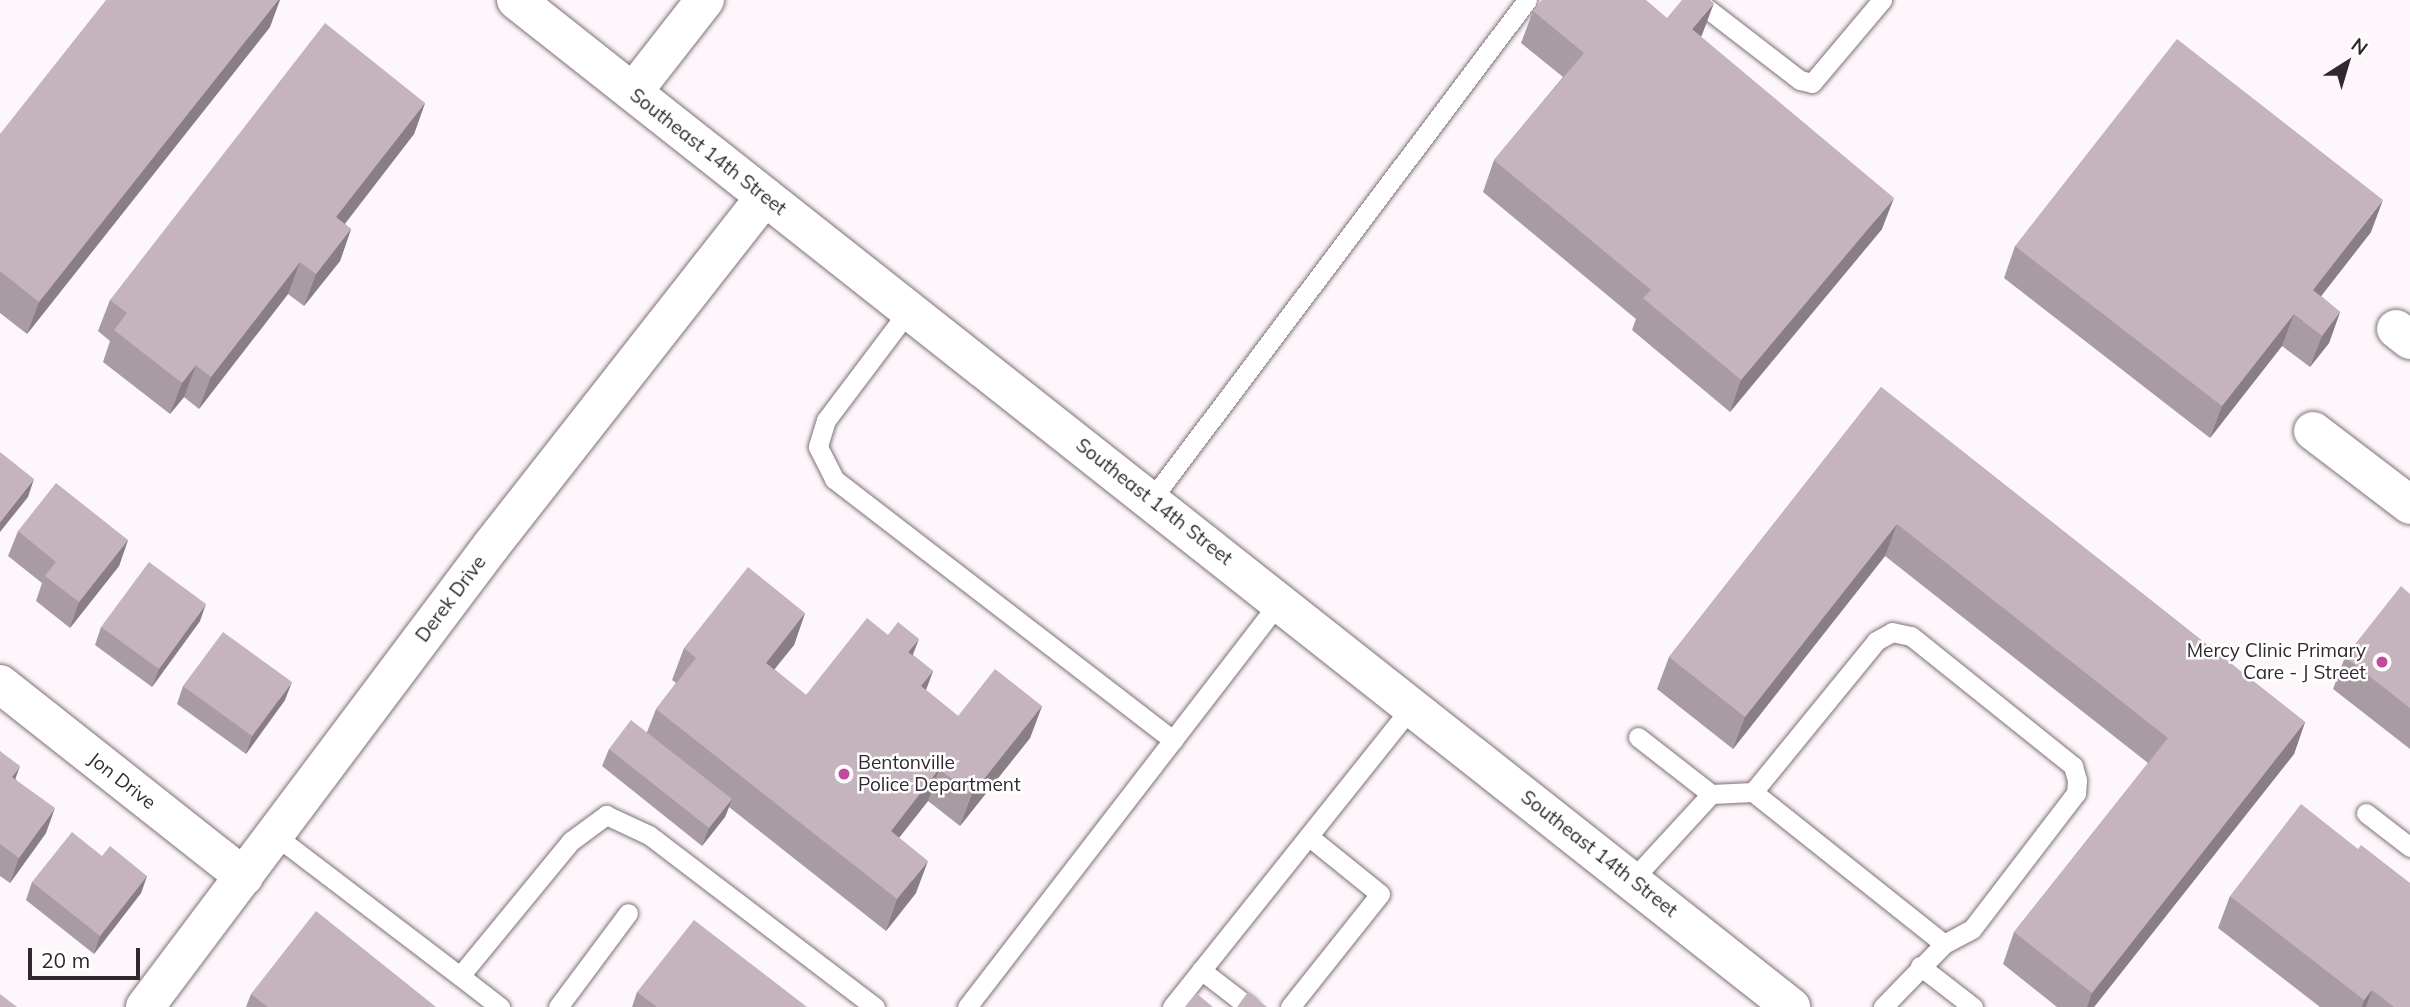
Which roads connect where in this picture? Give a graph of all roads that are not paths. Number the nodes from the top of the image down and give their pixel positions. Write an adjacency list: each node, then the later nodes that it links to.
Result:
1 (516, 0): 6 (main road, Southeast 14th Street)
2 (705, 0): 6 (main road)
3 (1527, 0): 10 (lane)
4 (1696, 0): 5 (lane)
5 (1876, 2)
6 (633, 92): 7 (main road, Southeast 14th Street)
7 (765, 197): 8 (main road, Southeast 14th Street); 20 (main road, Derek Drive)
8 (909, 310): 10 (main road, Southeast 14th Street); 16 (lane)
9 (2313, 432): 11 (main road)
10 (1151, 500): 12 (main road, Southeast 14th Street)
11 (2410, 505)
12 (1280, 601): 14 (main road, Southeast 14th Street); 16 (lane)
13 (0, 684): 23 (main road, Jon Drive)
14 (1412, 706): 21 (lane); 24 (main road, Southeast 14th Street)
15 (1638, 737): 18 (lane)
16 (1173, 740): 35 (lane)
17 (1752, 792): 18 (lane); 26 (lane); 26 (lane)
18 (1711, 794): 24 (lane)
19 (2366, 813): 22 (lane)
20 (276, 836): 23 (main road, Derek Drive); 29 (lane)
21 (1308, 836): 28 (lane); 38 (lane)
22 (2410, 847)
23 (244, 877): 31 (main road, Derek Drive)
24 (1632, 880): 30 (main road, Southeast 14th Street)
25 (628, 913): 33 (lane)
26 (1944, 944): 27 (lane)
27 (1920, 966): 39 (lane); 40 (lane)
28 (1201, 970): 36 (lane); 37 (lane)
29 (460, 976): 32 (lane); 34 (lane)
30 (1787, 1006)
31 (145, 1007)
32 (500, 1007)
33 (558, 1007)
34 (875, 1007)
35 (967, 1007)
36 (1172, 1007)
37 (1249, 1007)
38 (1290, 1007)
39 (1882, 1007)
40 (1973, 1007)

